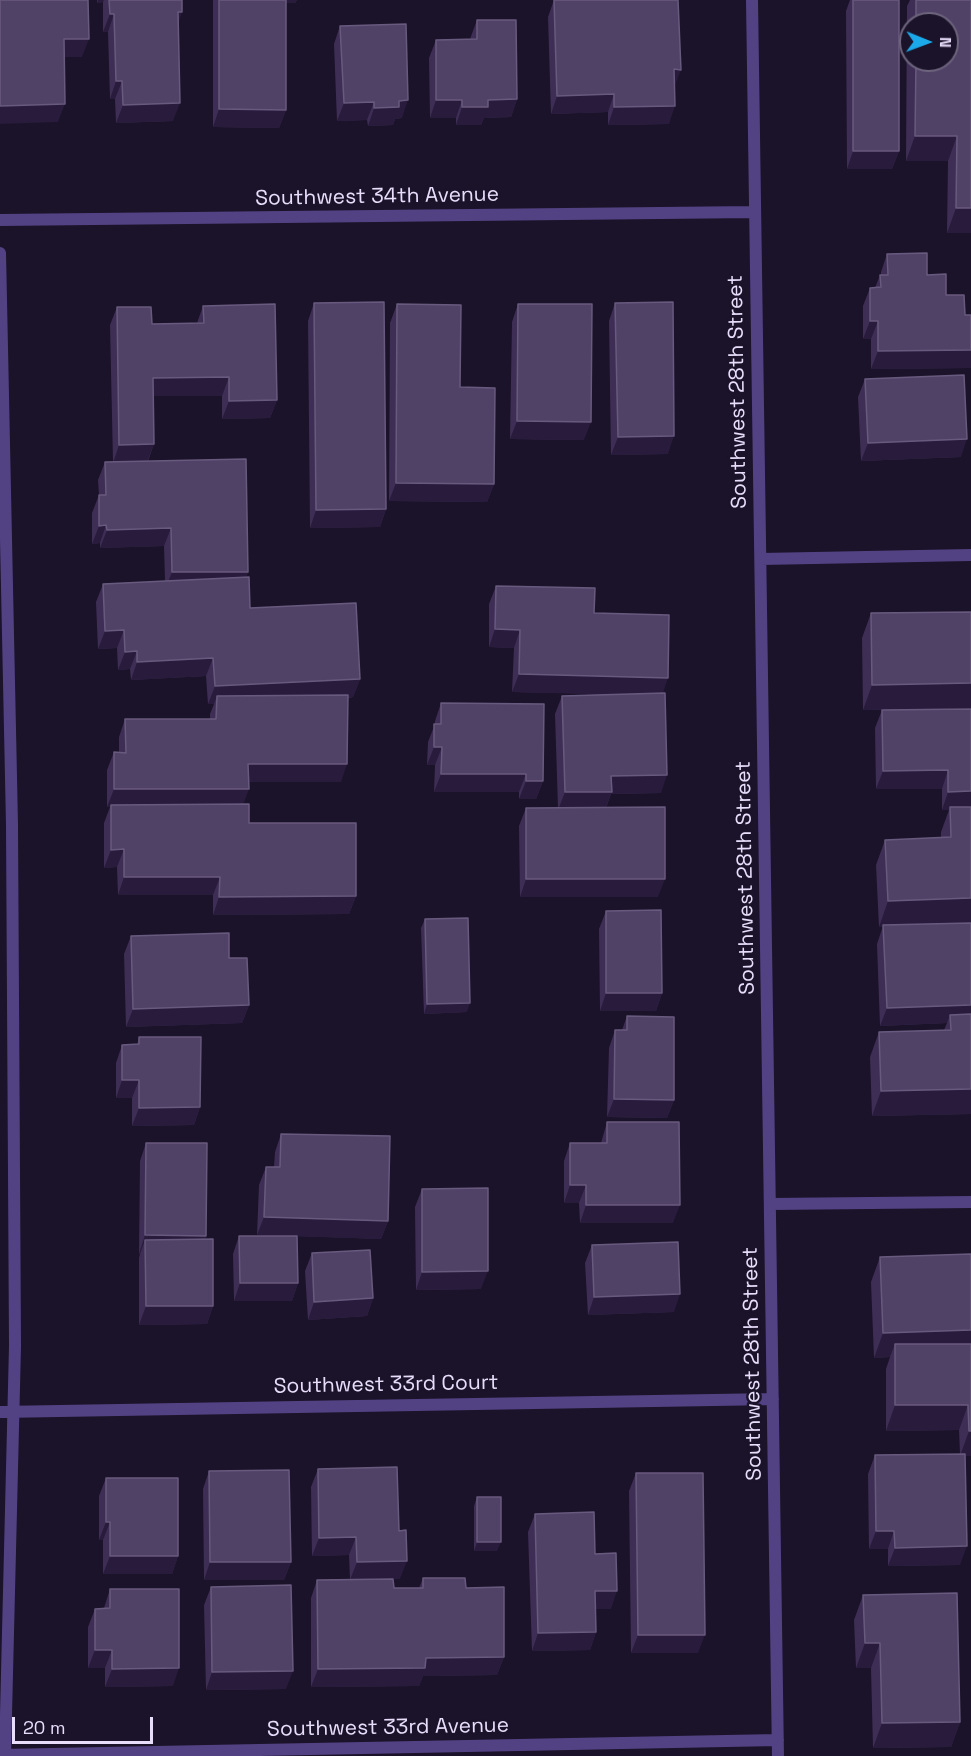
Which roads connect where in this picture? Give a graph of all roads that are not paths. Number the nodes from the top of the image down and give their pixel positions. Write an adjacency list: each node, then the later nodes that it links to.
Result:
1 (752, 0): 2 (street, Southwest 28th Street)
2 (754, 212): 3 (street, Southwest 34th Avenue); 6 (street, Southwest 28th Street)
3 (0, 220)
4 (0, 253): 10 (street)
5 (971, 555): 6 (street)
6 (761, 559): 8 (street, Southwest 28th Street)
7 (971, 1202): 8 (street)
8 (770, 1204): 9 (street, Southwest 28th Street)
9 (773, 1399): 10 (street, Southwest 33rd Court); 12 (street, Southwest 28th Street)
10 (14, 1411): 11 (street, Southwest 33rd Court); 13 (street)
11 (0, 1412)
12 (778, 1740): 13 (street, Southwest 33rd Avenue); 14 (street, Southwest 28th Street)
13 (3, 1755)
14 (778, 1756)

